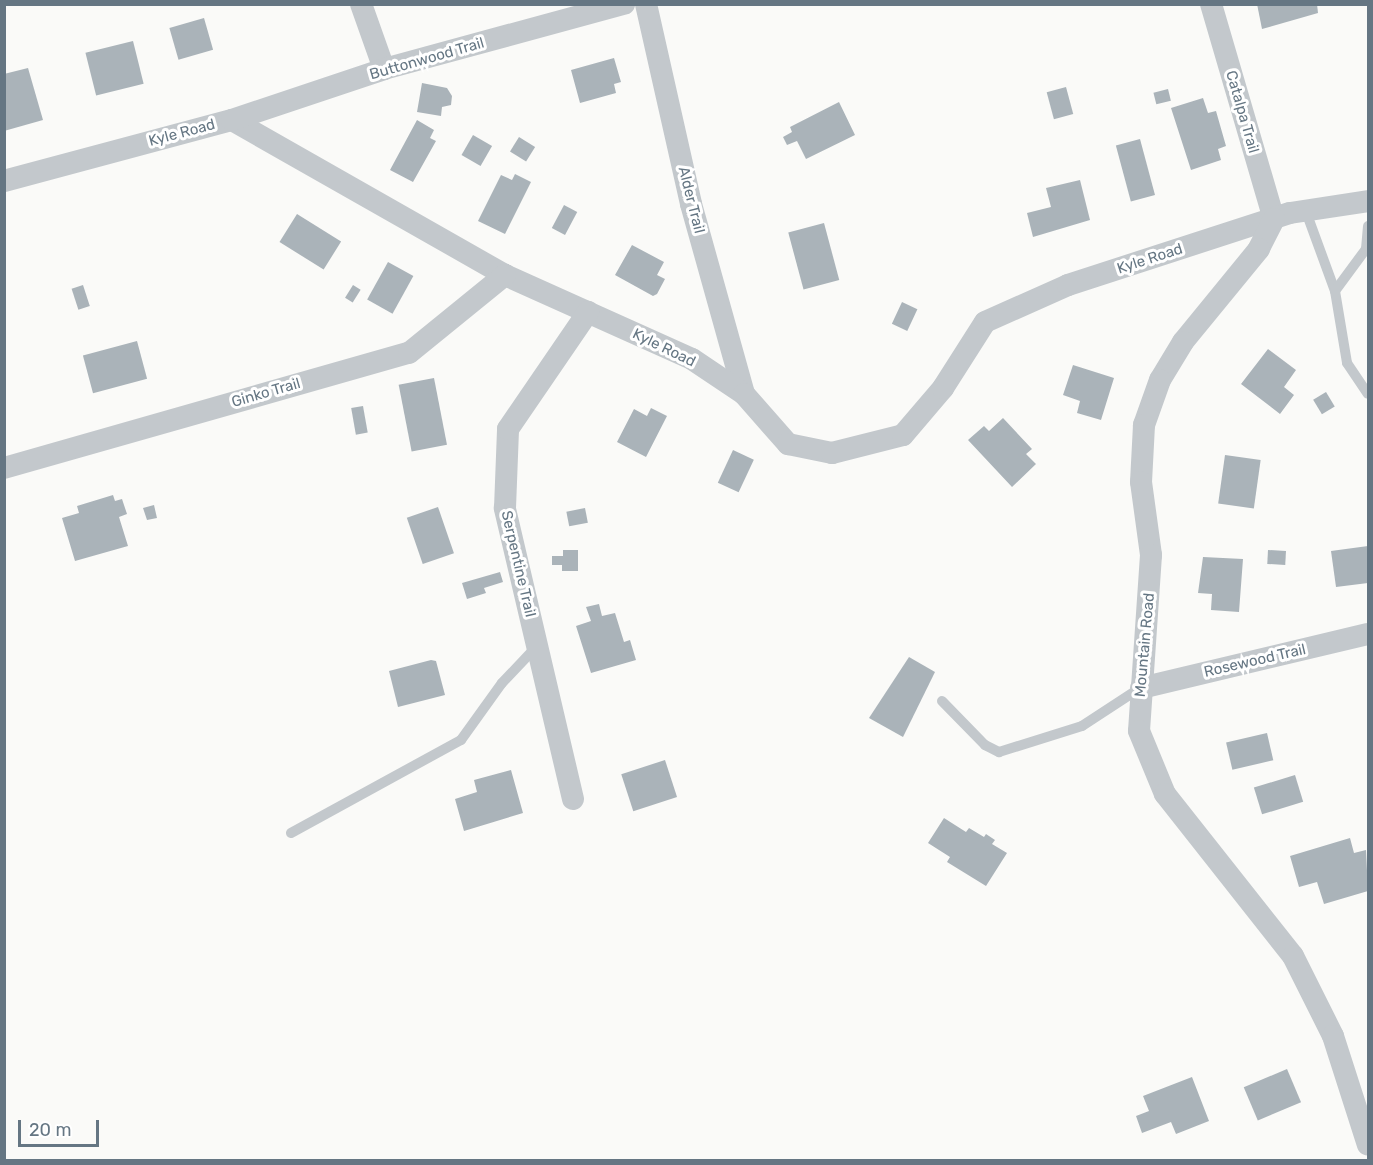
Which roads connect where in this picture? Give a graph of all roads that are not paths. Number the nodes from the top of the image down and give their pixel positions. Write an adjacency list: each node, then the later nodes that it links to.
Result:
1 (361, 4): 5 (street)
2 (624, 4): 5 (street, Buttonwood Trail)
3 (646, 4): 15 (street, Alder Trail)
4 (1211, 4): 10 (street, Catalpa Trail)
5 (384, 69): 6 (street, Buttonwood Trail)
6 (232, 120): 7 (street, Kyle Road); 12 (street, Kyle Road)
7 (4, 181)
8 (1368, 201): 9 (street)
9 (1305, 208): 10 (street); 13 (lane)
10 (1274, 219): 15 (street, Kyle Road); 20 (street, Mountain Road)
11 (1368, 226): 13 (lane)
12 (505, 275): 14 (street, Kyle Road); 17 (street, Ginko Trail)
13 (1335, 291): 16 (lane)
14 (588, 312): 15 (street, Kyle Road); 19 (street, Serpentine Trail)
15 (744, 394)
16 (1368, 394)
17 (4, 468)
18 (1368, 634): 20 (street, Rosewood Trail)
19 (537, 646): 22 (street, Serpentine Trail); 23 (lane)
20 (1141, 688): 21 (lane); 24 (street, Mountain Road)
21 (942, 701)
22 (573, 799)
23 (291, 833)
24 (1368, 1144)

